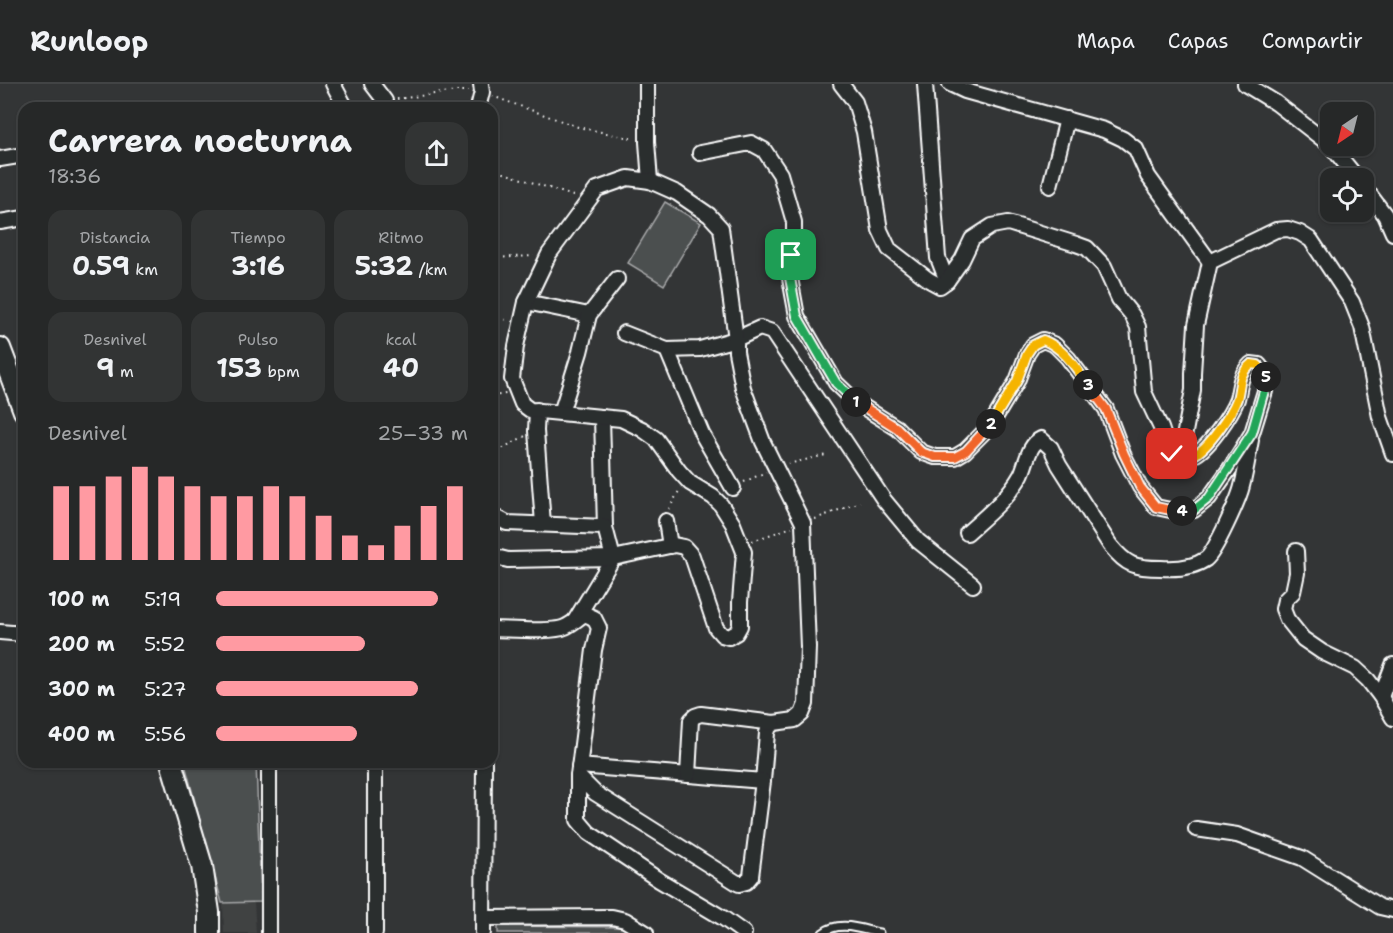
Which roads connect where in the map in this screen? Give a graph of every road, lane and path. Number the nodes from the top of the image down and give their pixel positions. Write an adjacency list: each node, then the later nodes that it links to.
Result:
1 (333, 84): 9 (street)
2 (372, 84): 10 (street)
3 (647, 84): 14 (street)
4 (841, 84): 32 (street)
5 (926, 84): 32 (street)
6 (950, 84): 12 (street)
7 (1245, 84): 13 (street)
8 (481, 88): 11 (path); 14 (path)
9 (343, 102)
10 (383, 102)
11 (400, 102)
12 (1067, 119): 22 (street); 30 (street)
13 (1320, 137)
14 (647, 142): 21 (street)
15 (700, 153): 46 (street)
16 (18, 156): 18 (street)
17 (1340, 156): 19 (street)
18 (0, 159)
19 (1349, 168)
20 (498, 171): 24 (path)
21 (650, 181): 24 (street); 38 (street)
22 (1050, 186)
23 (1374, 200): 27 (street)
24 (587, 201): 28 (street)
25 (18, 219): 26 (street)
26 (0, 222)
27 (1393, 233)
28 (549, 254): 29 (path); 33 (street)
29 (498, 258)
30 (1210, 262): 48 (street); 49 (street)
31 (617, 279): 34 (street)
32 (947, 280): 49 (street)
33 (526, 302): 34 (street); 36 (street)
34 (589, 315): 43 (street)
35 (498, 320): 36 (path)
36 (521, 320): 42 (street)
37 (624, 333): 40 (street)
38 (736, 339): 40 (street); 61 (street); 69 (street)
39 (0, 348): 41 (street)
40 (667, 350): 51 (street)
41 (18, 395)
42 (537, 410): 43 (street); 45 (street)
43 (561, 413): 44 (street)
44 (602, 417): 50 (street); 55 (street)
45 (536, 431): 47 (path); 54 (street)
46 (1252, 433): 49 (street); 56 (street)
47 (498, 451)
48 (1393, 454)
49 (1180, 458)
50 (686, 479): 53 (path); 57 (street)
51 (733, 488)
52 (498, 518): 54 (street)
53 (666, 521): 57 (street)
54 (543, 524): 55 (street)
55 (605, 527): 60 (street)
56 (967, 533)
57 (670, 546): 60 (street)
58 (1296, 551): 67 (street)
59 (498, 558): 60 (street)
60 (613, 558): 62 (street)
61 (973, 585)
62 (576, 619): 63 (street); 74 (street)
63 (498, 629)
64 (0, 632): 65 (street)
65 (18, 634)
66 (1393, 665): 67 (street)
67 (1381, 697): 68 (street)
68 (1393, 718)
69 (774, 723): 75 (street); 76 (street)
70 (173, 768): 80 (street)
71 (269, 768): 81 (street)
72 (375, 768): 82 (street)
73 (484, 768): 79 (street)
74 (579, 771): 75 (street); 76 (street); 85 (street)
75 (688, 775): 76 (street)
76 (763, 781)
77 (1196, 829): 78 (street)
78 (1393, 910)
79 (484, 918): 83 (street); 84 (street)
80 (209, 933)
81 (268, 933)
82 (375, 933)
83 (483, 933)
84 (646, 933)
85 (744, 933)
86 (823, 933): 87 (lane)
87 (879, 933)

